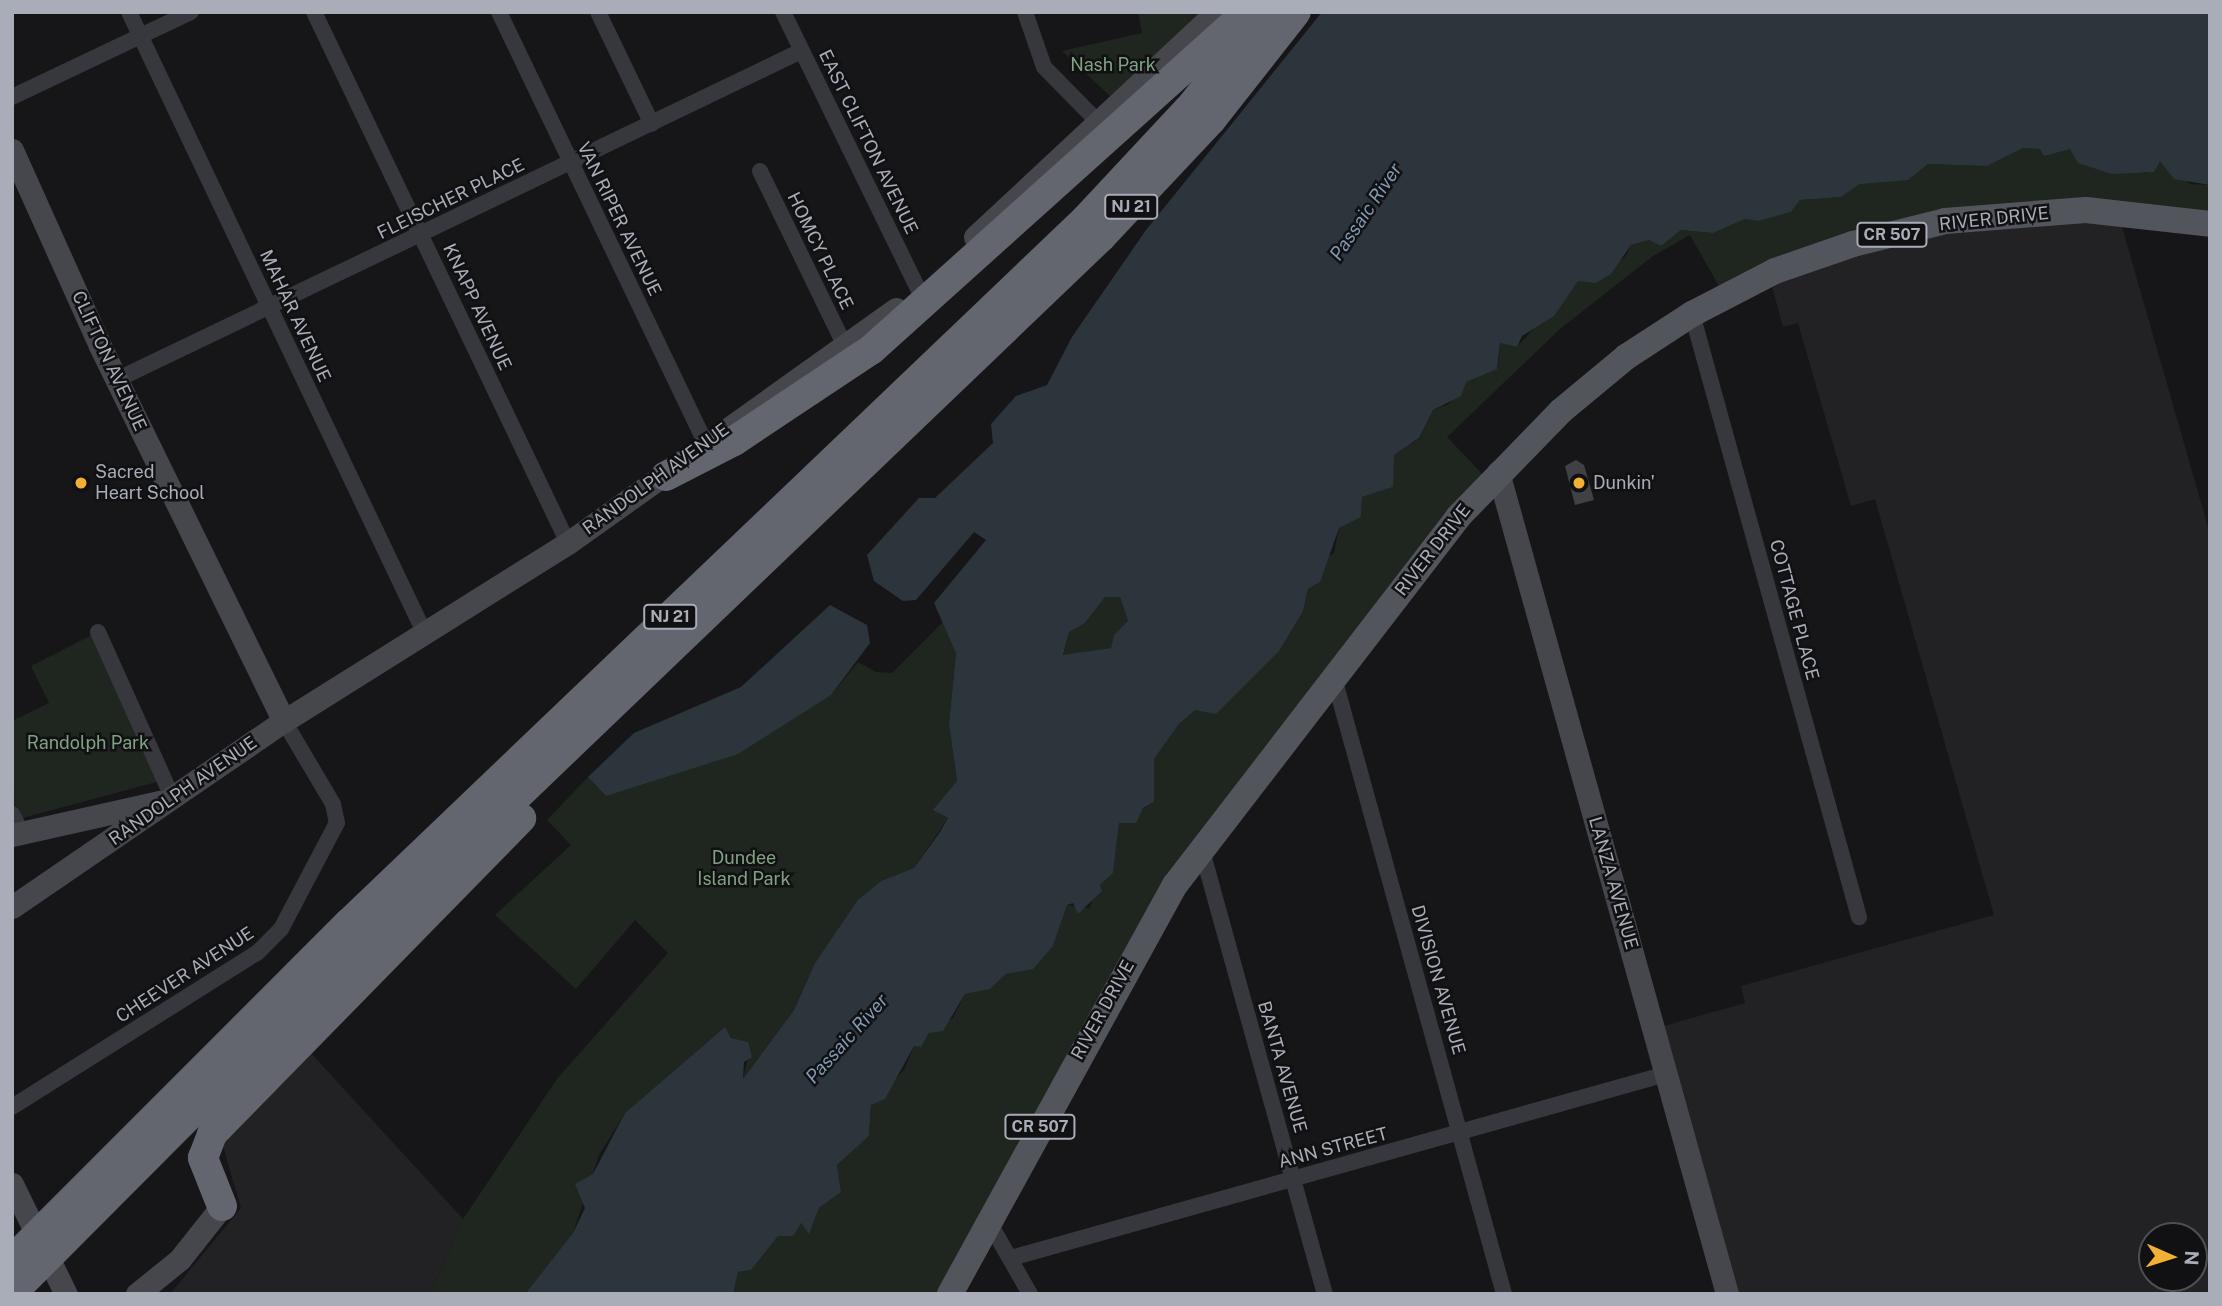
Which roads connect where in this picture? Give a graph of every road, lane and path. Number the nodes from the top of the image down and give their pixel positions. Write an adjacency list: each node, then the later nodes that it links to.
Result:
1 (129, 12): 12 (street, MAHAR AVENUE)
2 (191, 12): 12 (street)
3 (314, 12): 21 (street, KNAPP AVENUE)
4 (499, 12): 18 (street, VAN RIPER AVENUE)
5 (598, 12): 16 (street)
6 (783, 12): 13 (street, EAST CLIFTON AVENUE)
7 (1025, 12): 15 (street)
8 (1216, 12): 15 (street, RANDOLPH AVENUE)
9 (1247, 12): 29 (highway)
10 (1266, 12): 47 (highway, NJ 21)
11 (1296, 12): 30 (highway, NJ 21)
12 (141, 36): 14 (street); 23 (street, MAHAR AVENUE)
13 (801, 51): 16 (street, FLEISCHER PLACE); 22 (street, EAST CLIFTON AVENUE)
14 (12, 97)
15 (1099, 123): 22 (street, RANDOLPH AVENUE)
16 (652, 124): 18 (street, FLEISCHER PLACE)
17 (12, 150): 26 (street, CLIFTON AVENUE)
18 (570, 163): 21 (street, FLEISCHER PLACE); 27 (street, VAN RIPER AVENUE)
19 (760, 172): 25 (street, HOMCY PLACE)
20 (2210, 224): 24 (main road, RIVER DRIVE / CR 507)
21 (422, 235): 23 (street, FLEISCHER PLACE); 31 (street, KNAPP AVENUE)
22 (918, 289): 25 (street, RANDOLPH AVENUE)
23 (269, 308): 26 (street, FLEISCHER PLACE); 33 (street, MAHAR AVENUE)
24 (1692, 314): 28 (main road, RIVER DRIVE / CR 507); 40 (street, COTTAGE PLACE)
25 (846, 348): 27 (street, RANDOLPH AVENUE)
26 (116, 380): 35 (street, CLIFTON AVENUE)
27 (705, 442): 29 (street, RANDOLPH AVENUE)
28 (1498, 472): 34 (main road, RIVER DRIVE / CR 507); 41 (street, LANZA AVENUE)
29 (666, 476): 31 (street, RANDOLPH AVENUE)
30 (803, 523): 46 (highway); 47 (highway, NJ 21)
31 (568, 543): 33 (street, RANDOLPH AVENUE)
32 (98, 632): 36 (street)
33 (426, 636): 35 (street, RANDOLPH AVENUE)
34 (1334, 678): 38 (main road, RIVER DRIVE / CR 507); 43 (street, DIVISION AVENUE)
35 (285, 721): 36 (street, RANDOLPH AVENUE); 42 (street, CHEEVER AVENUE)
36 (173, 799): 37 (street); 39 (street, RANDOLPH AVENUE)
37 (15, 827)
38 (1202, 851): 44 (street, BANTA AVENUE); 48 (main road, RIVER DRIVE / CR 507)
39 (12, 907)
40 (1859, 917)
41 (1666, 1074): 43 (street, ANN STREET); 57 (street, LANZA AVENUE)
42 (12, 1107)
43 (1461, 1132): 44 (street, ANN STREET); 56 (street, DIVISION AVENUE)
44 (1293, 1180): 49 (street, ANN STREET); 55 (street, BANTA AVENUE)
45 (12, 1184): 51 (street)
46 (222, 1206): 52 (street)
47 (66, 1222): 50 (highway, NJ 21)
48 (989, 1223): 49 (street); 53 (main road, RIVER DRIVE / CR 507)
49 (1011, 1258): 54 (street)
50 (17, 1272)
51 (66, 1294)
52 (137, 1294)
53 (950, 1294)
54 (1031, 1294)
55 (1325, 1294)
56 (1504, 1294)
57 (1727, 1294)

